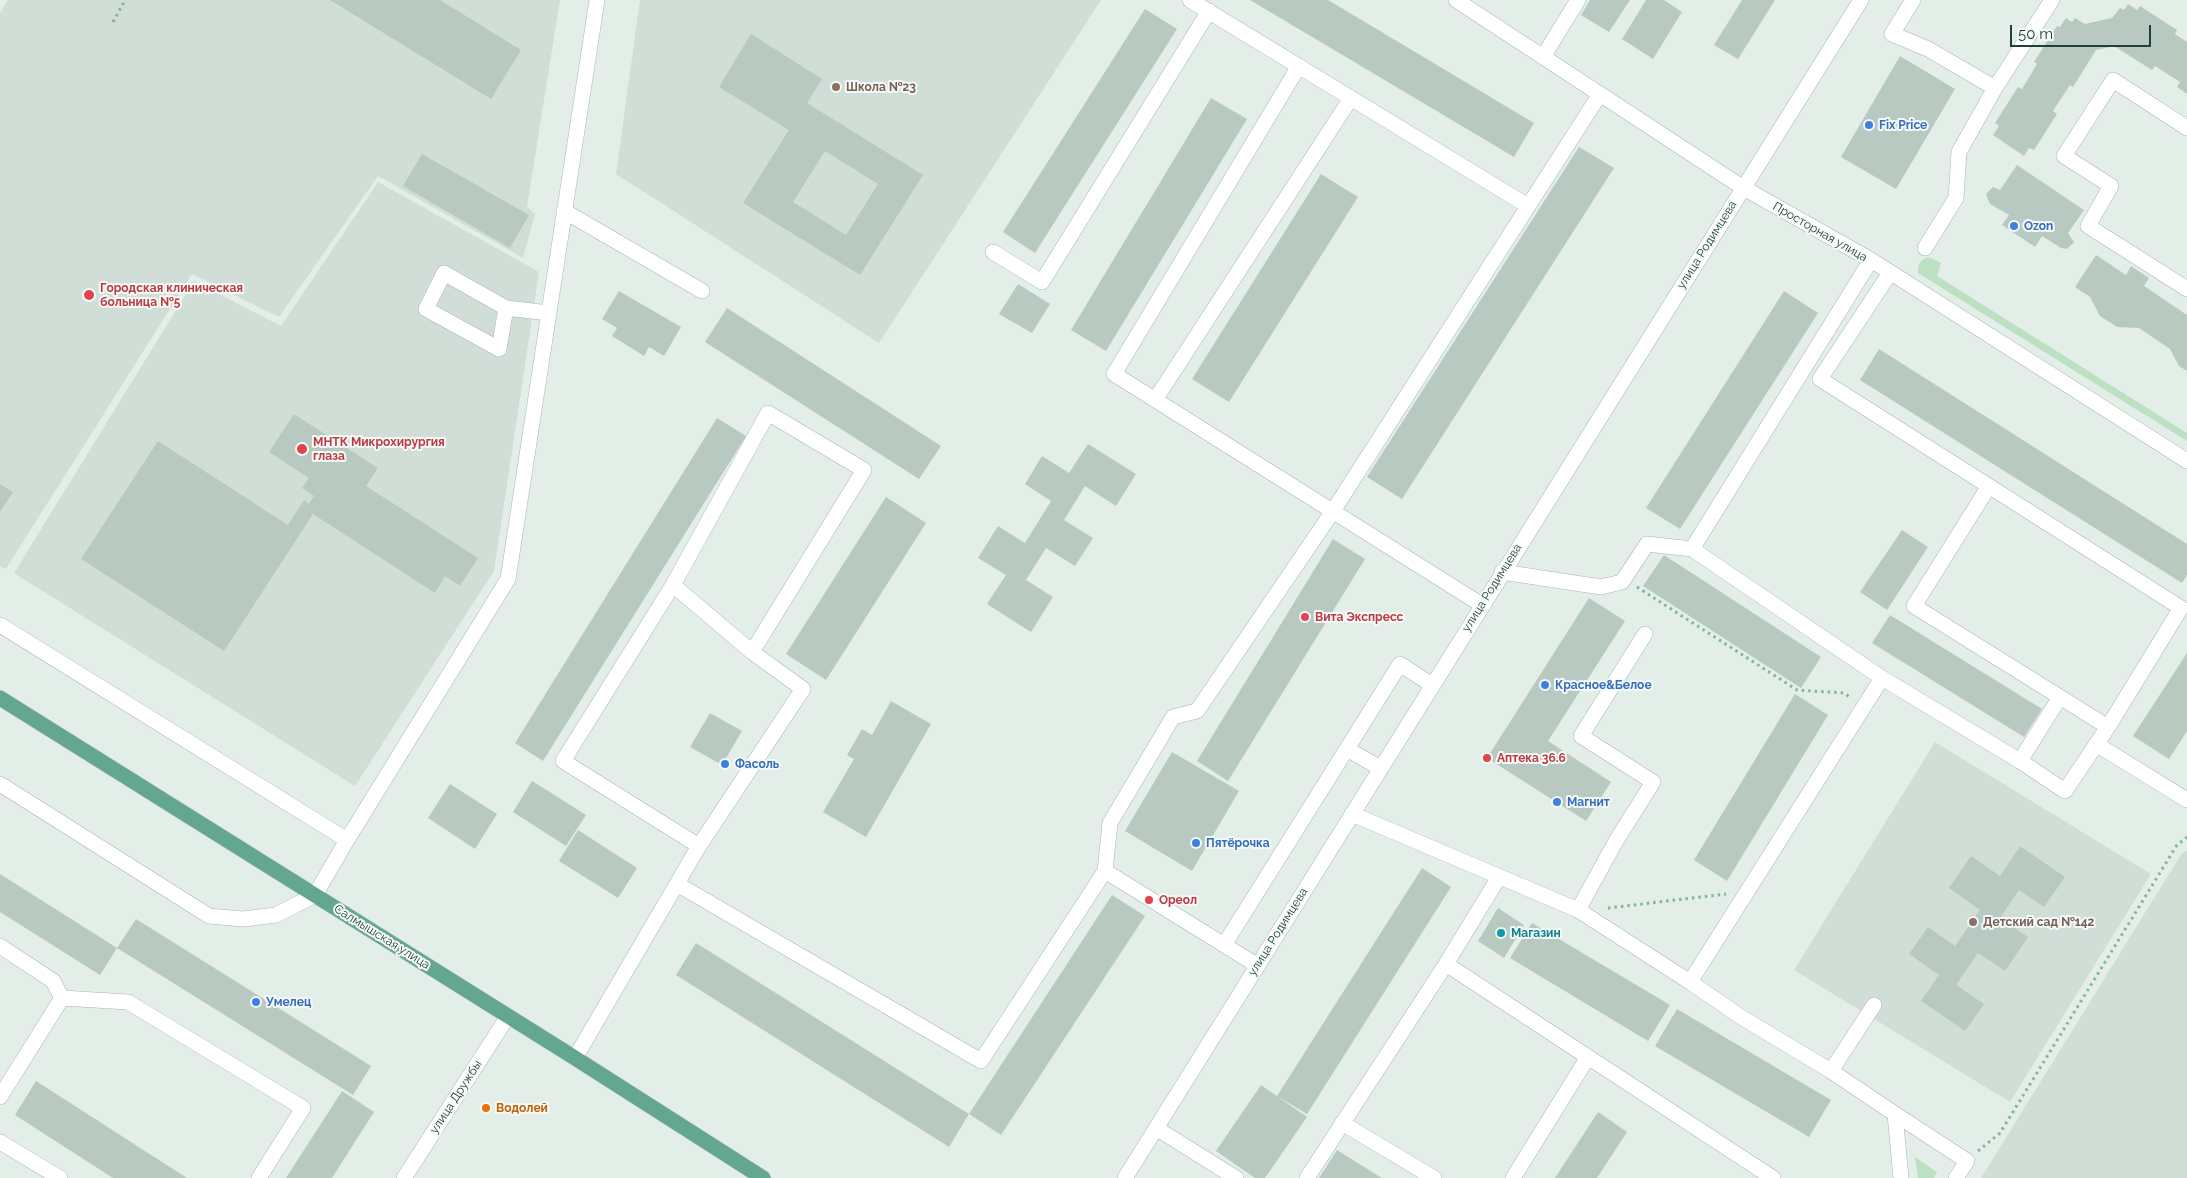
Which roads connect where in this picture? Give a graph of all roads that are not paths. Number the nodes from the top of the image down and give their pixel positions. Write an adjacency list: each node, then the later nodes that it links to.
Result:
1 (597, 0): 17 (street)
2 (1190, 0): 8 (street)
3 (1456, 0): 9 (street, Просторная улица)
4 (1578, 0): 9 (street)
5 (1861, 0): 15 (street, улица Родимцева)
6 (1913, 0): 11 (street)
7 (2052, 0): 11 (street)
8 (1209, 11): 10 (street); 19 (street)
9 (1543, 57): 12 (street, Просторная улица)
10 (1299, 66): 13 (street); 26 (street)
11 (1995, 88): 18 (street)
12 (1600, 94): 15 (street, Просторная улица); 16 (street)
13 (1351, 98): 16 (street); 26 (street)
14 (2187, 128): 22 (street)
15 (1742, 187): 20 (street, Просторная улица); 31 (street, улица Родимцева)
16 (1528, 206): 29 (street)
17 (564, 211): 23 (street); 25 (street)
18 (1925, 248)
19 (993, 252)
20 (1870, 260): 21 (street, Просторная улица); 30 (street)
21 (1890, 273): 27 (street, Просторная улица); 28 (street)
22 (2187, 289)
23 (702, 290)
24 (506, 308): 24 (street); 25 (street)
25 (549, 314): 50 (street)
26 (1155, 400): 29 (street)
27 (2187, 461)
28 (1989, 486): 33 (street); 40 (street)
29 (1333, 511): 34 (street); 52 (street)
30 (1692, 549): 31 (street); 38 (street)
31 (1502, 572): 34 (street, улица Родимцева)
32 (673, 585): 37 (street); 37 (street); 51 (street)
33 (2184, 604): 42 (street)
34 (1482, 605): 39 (street, улица Родимцева)
35 (0, 625): 50 (street)
36 (1644, 634): 56 (street)
37 (752, 652): 51 (street)
38 (1882, 678): 45 (street); 61 (street)
39 (1432, 685): 44 (street); 46 (street, улица Родимцева)
40 (2060, 697): 42 (street); 45 (street)
41 (0, 698): 55 (main road, Салмышская улица)
42 (2108, 727): 43 (street)
43 (2096, 744): 45 (street); 48 (street)
44 (1347, 748): 46 (street); 57 (street)
45 (2020, 761)
46 (1380, 768): 49 (street, улица Родимцева)
47 (0, 784): 55 (street)
48 (2187, 800)
49 (1352, 814): 53 (street); 60 (street, улица Родимцева)
50 (347, 840): 55 (street)
51 (699, 846): 54 (street)
52 (1105, 871): 54 (street); 57 (street)
53 (1499, 876): 56 (street); 59 (street)
54 (677, 884): 66 (street)
55 (316, 895): 64 (main road, Салмышская улица)
56 (1578, 910): 61 (street)
57 (1224, 944): 60 (street)
58 (0, 946): 62 (street)
59 (1446, 964): 65 (street); 70 (street)
60 (1258, 966): 71 (street, улица Родимцева)
61 (1690, 982): 67 (street)
62 (62, 998): 68 (street); 74 (street)
63 (1874, 1005): 67 (street)
64 (508, 1016): 66 (main road, Салмышская улица); 75 (street, улица Дружбы)
65 (1588, 1057): 81 (street); 82 (street)
66 (575, 1058): 76 (main road, Салмышская улица)
67 (1830, 1071): 69 (street)
68 (0, 1097)
69 (1895, 1114): 83 (street); 84 (street)
70 (1342, 1122): 79 (street); 80 (street)
71 (1156, 1128): 77 (street, улица Родимцева); 78 (street)
72 (0, 1142): 73 (street)
73 (60, 1178)
74 (259, 1178)
75 (404, 1178)
76 (763, 1178)
77 (1125, 1178)
78 (1236, 1178)
79 (1307, 1178)
80 (1434, 1178)
81 (1513, 1178)
82 (1773, 1178)
83 (1901, 1178)
84 (1956, 1178)

